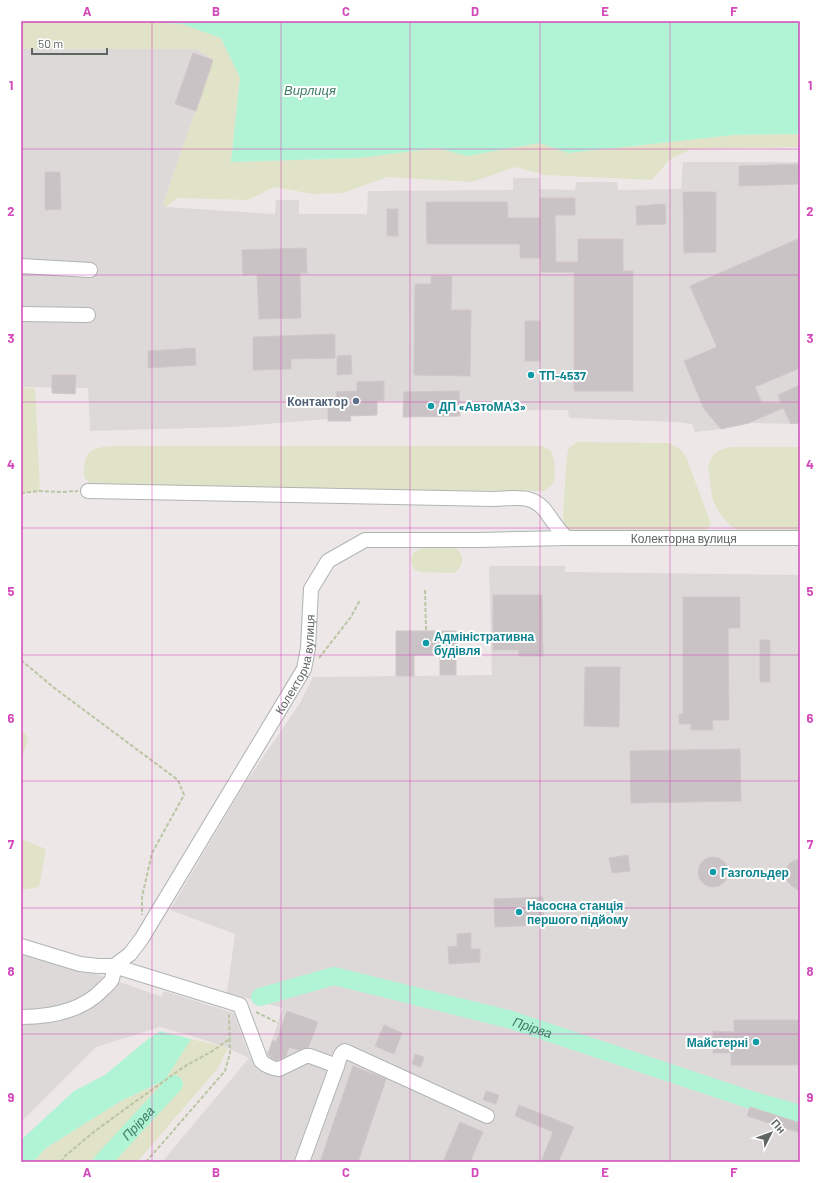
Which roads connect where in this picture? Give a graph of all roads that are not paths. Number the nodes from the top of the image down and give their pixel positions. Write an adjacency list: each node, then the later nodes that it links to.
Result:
1 (21, 266): 2 (street)
2 (90, 270)
3 (21, 314): 4 (street)
4 (88, 315)
5 (88, 491): 6 (street)
6 (567, 538): 7 (street, Колекторна вулиця); 9 (street, Колекторна вулиця)
7 (800, 538)
8 (21, 946): 9 (street)
9 (114, 966): 10 (street); 11 (street)
10 (21, 1017)
11 (337, 1066): 12 (street); 13 (street)
12 (487, 1116)
13 (302, 1162)

